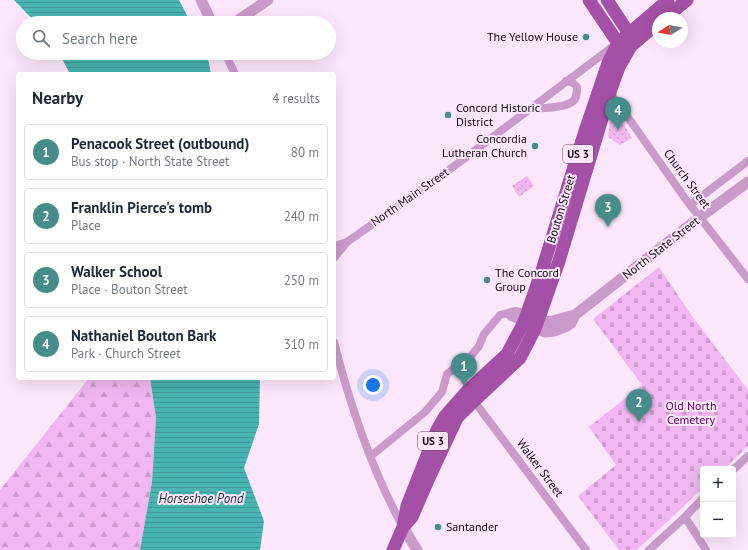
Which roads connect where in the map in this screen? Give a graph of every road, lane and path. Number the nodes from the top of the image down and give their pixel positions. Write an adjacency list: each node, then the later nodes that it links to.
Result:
1 (201, 0): 8 (street)
2 (268, 0): 9 (street)
3 (590, 0): 12 (main road)
4 (607, 0): 11 (main road)
5 (668, 0): 11 (main road, US 3)
6 (687, 0): 7 (main road)
7 (672, 12)
8 (209, 16)
9 (244, 16)
10 (652, 28): 13 (main road, US 3)
11 (628, 32): 12 (main road, Bouton Street / US 3); 13 (main road)
12 (618, 43): 13 (main road); 16 (street, North Main Street); 27 (main road, Bouton Street / US 3)
13 (631, 46): 17 (main road, Bouton Street / US 3)
14 (228, 60): 15 (street)
15 (234, 72)
16 (566, 81): 18 (street, North Main Street); 18 (street)
17 (610, 92): 21 (street, Church Street); 27 (main road, Bouton Street / US 3)
18 (530, 109): 23 (street, North Main Street)
19 (748, 162): 21 (street)
20 (748, 182): 22 (street, North State Street)
21 (690, 205): 22 (street, Church Street)
22 (700, 217): 26 (street, Church Street); 27 (street, North State Street)
23 (347, 242): 24 (street, North Main Street); 25 (street, North Main Street)
24 (336, 245)
25 (336, 256)
26 (748, 279)
27 (531, 321): 29 (main road, US 3); 30 (street); 35 (main road, US 3)
28 (336, 349): 30 (street)
29 (474, 401): 35 (main road, US 3); 38 (street, Walker Street)
30 (371, 456): 35 (street)
31 (748, 456): 32 (street)
32 (736, 467)
33 (700, 501): 34 (street)
34 (685, 517): 39 (street); 40 (street)
35 (403, 527): 36 (main road, US 3); 37 (street)
36 (392, 550)
37 (417, 550)
38 (586, 550)
39 (649, 550)
40 (706, 550)

